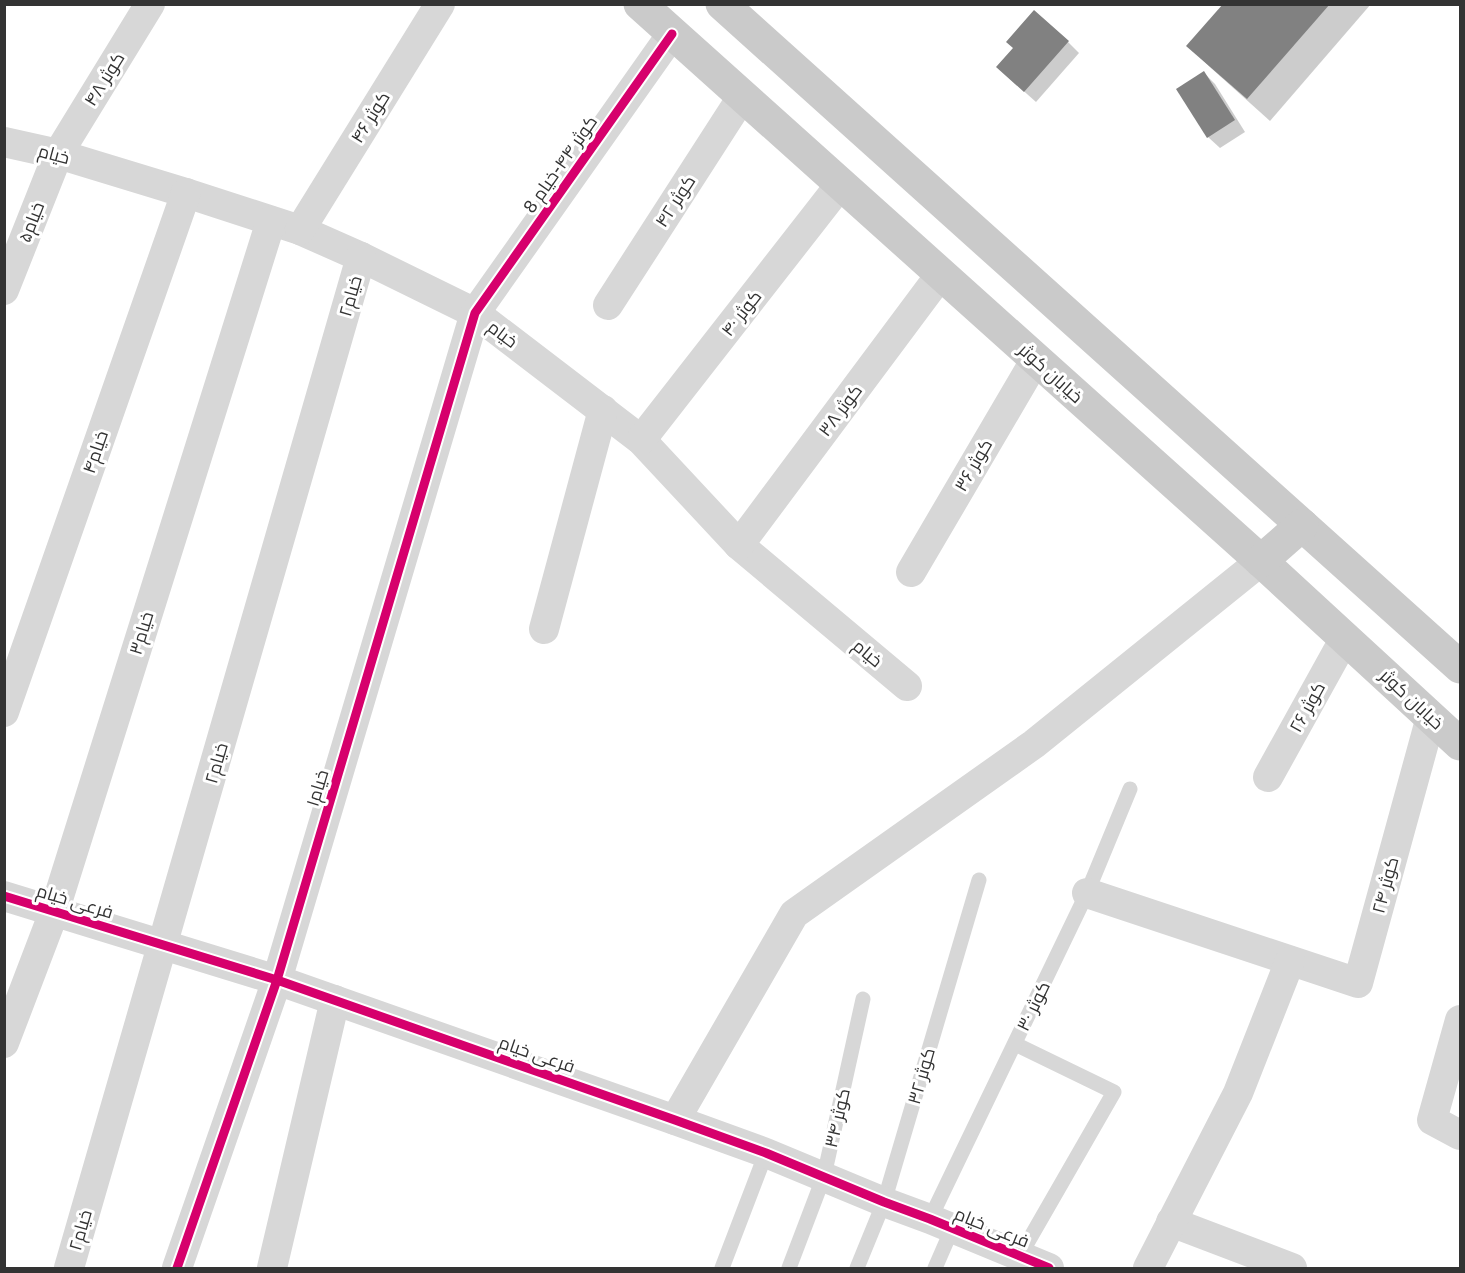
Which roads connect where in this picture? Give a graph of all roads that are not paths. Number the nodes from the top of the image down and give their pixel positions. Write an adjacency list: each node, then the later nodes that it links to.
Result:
1 (150, 4): 8 (street, کوثر ۴۸)
2 (440, 4): 12 (street, کوثر ۴۶)
3 (640, 4): 5 (main road, خیابان کوثر)
4 (722, 4): 21 (main road)
5 (672, 34): 6 (main road, خیابان کوثر); 17 (street, کوثر ۴۴-خیام 8)
6 (742, 97): 9 (main road, خیابان کوثر); 16 (street, کوثر ۴۲)
7 (4, 142): 8 (street, خیام)
8 (58, 154): 10 (street, خیام); 15 (street, خیام۵)
9 (840, 185): 14 (main road, خیابان کوثر); 20 (street, کوثر ۴۰)
10 (186, 193): 11 (street, خیام); 29 (street, خیام۴)
11 (271, 221): 12 (street, خیام); 37 (street, خیام۳)
12 (300, 230): 13 (street, خیام)
13 (361, 257): 17 (street, خیام); 38 (street, خیام۲)
14 (941, 274): 18 (main road, خیابان کوثر); 22 (street, کوثر ۳۸)
15 (4, 290)
16 (608, 305)
17 (475, 314): 19 (street, خیام); 40 (street, خیام۱)
18 (1036, 359): 23 (main road, خیابان کوثر); 24 (street, کوثر ۳۶)
19 (603, 410): 20 (street, خیام); 25 (street)
20 (641, 440): 22 (street, خیام)
21 (1302, 525): 23 (main road); 27 (main road)
22 (739, 545): 28 (street, خیام)
23 (1261, 561): 26 (main road, خیابان کوثر); 46 (street)
24 (911, 572)
25 (544, 629)
26 (1345, 638): 30 (main road, خیابان کوثر); 32 (street, کوثر ۲۶)
27 (1461, 667)
28 (907, 686)
29 (4, 712)
30 (1431, 717): 31 (main road, خیابان کوثر); 39 (street, کوثر ۲۴)
31 (1461, 744)
32 (1268, 777)
33 (1130, 789): 35 (lane, کوثر ۳۰)
34 (979, 880): 50 (lane, کوثر ۳۲)
35 (1087, 893): 39 (street, کوثر ۲۴); 45 (lane, کوثر ۳۰)
36 (4, 896): 37 (street, فرعی خیام)
37 (54, 912): 38 (street, فرعی خیام); 44 (street, خیام۳)
38 (164, 945): 40 (street, فرعی خیام); 54 (street, خیام۲)
39 (1290, 961): 51 (street)
40 (277, 980): 42 (street, فرعی خیام); 55 (street, خیام۱)
41 (863, 999): 49 (lane, کوثر ۳۴)
42 (335, 1000): 46 (street, فرعی خیام); 56 (street)
43 (1461, 1020): 47 (street)
44 (4, 1043)
45 (1015, 1044): 52 (lane, کوثر ۳۰); 53 (lane)
46 (675, 1120): 48 (street, فرعی خیام)
47 (1461, 1135)
48 (766, 1153): 49 (street, فرعی خیام); 57 (lane)
49 (824, 1176): 50 (street, فرعی خیام); 58 (lane, کوثر ۳۴)
50 (884, 1202): 52 (street, فرعی خیام); 59 (lane, کوثر ۳۲)
51 (1171, 1222): 62 (street); 63 (street)
52 (941, 1224): 53 (street, فرعی خیام); 60 (lane, کوثر ۳۰)
53 (1016, 1262): 61 (street, فرعی خیام)
54 (69, 1269)
55 (177, 1269)
56 (272, 1269)
57 (722, 1269)
58 (789, 1269)
59 (857, 1269)
60 (935, 1269)
61 (1049, 1269)
62 (1148, 1269)
63 (1292, 1269)

